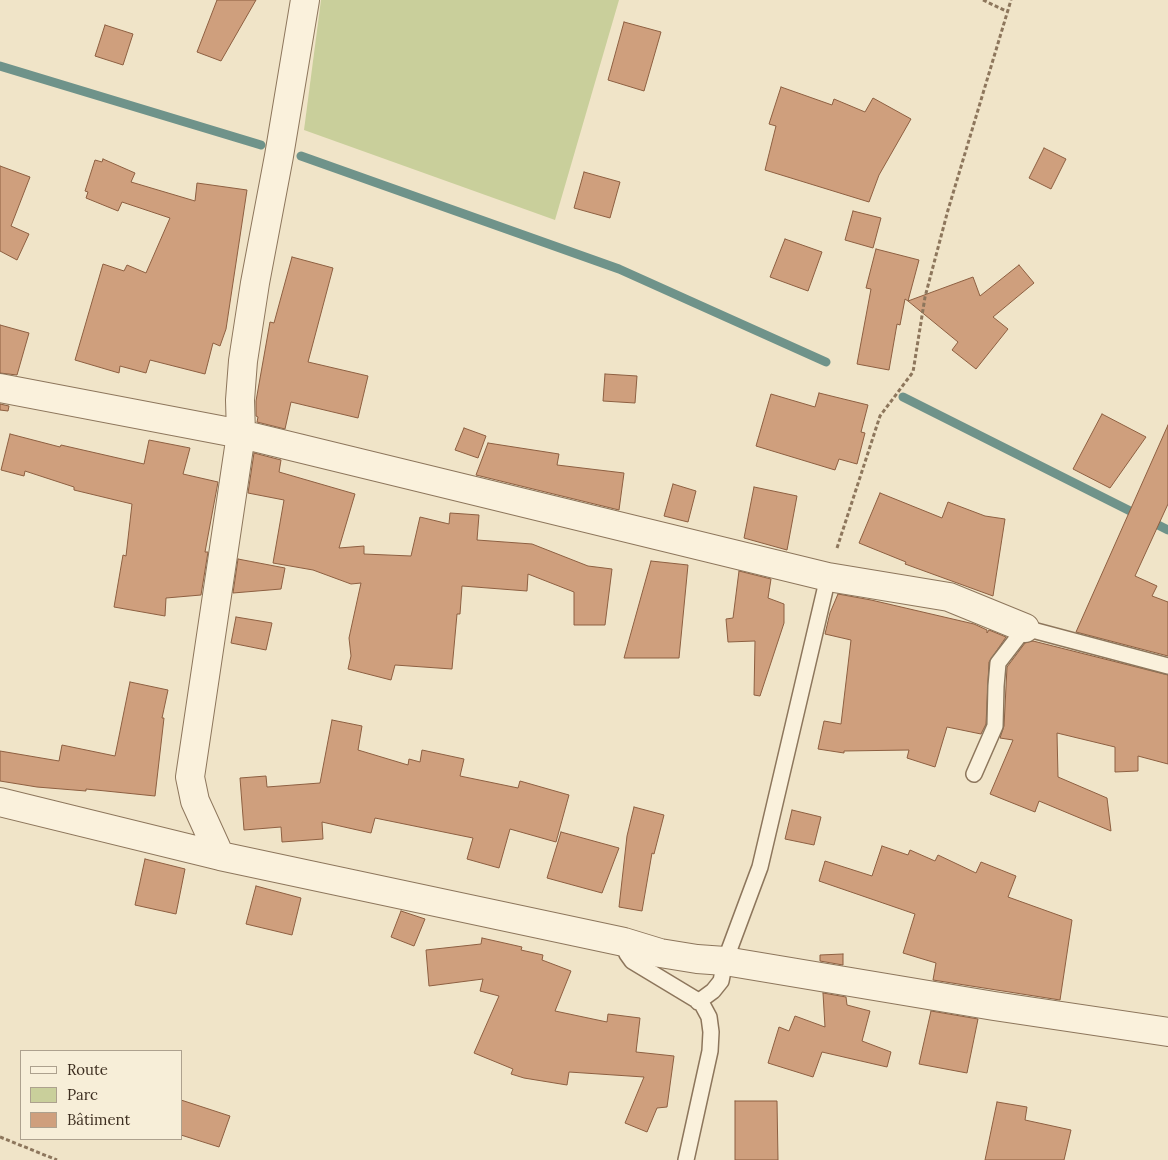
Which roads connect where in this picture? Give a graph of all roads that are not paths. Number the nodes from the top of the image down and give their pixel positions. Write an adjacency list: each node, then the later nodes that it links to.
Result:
1 (305, 0): 3 (street)
2 (0, 388): 3 (street)
3 (241, 434): 4 (street); 9 (street)
4 (828, 577): 5 (street); 11 (lane)
5 (1025, 628): 6 (lane); 7 (lane)
6 (1168, 666)
7 (974, 774)
8 (0, 802): 9 (street)
9 (220, 856): 10 (street)
10 (624, 942): 11 (street); 12 (lane)
11 (725, 961): 12 (lane); 13 (street)
12 (698, 1002): 14 (lane)
13 (1168, 1032)
14 (686, 1160)

